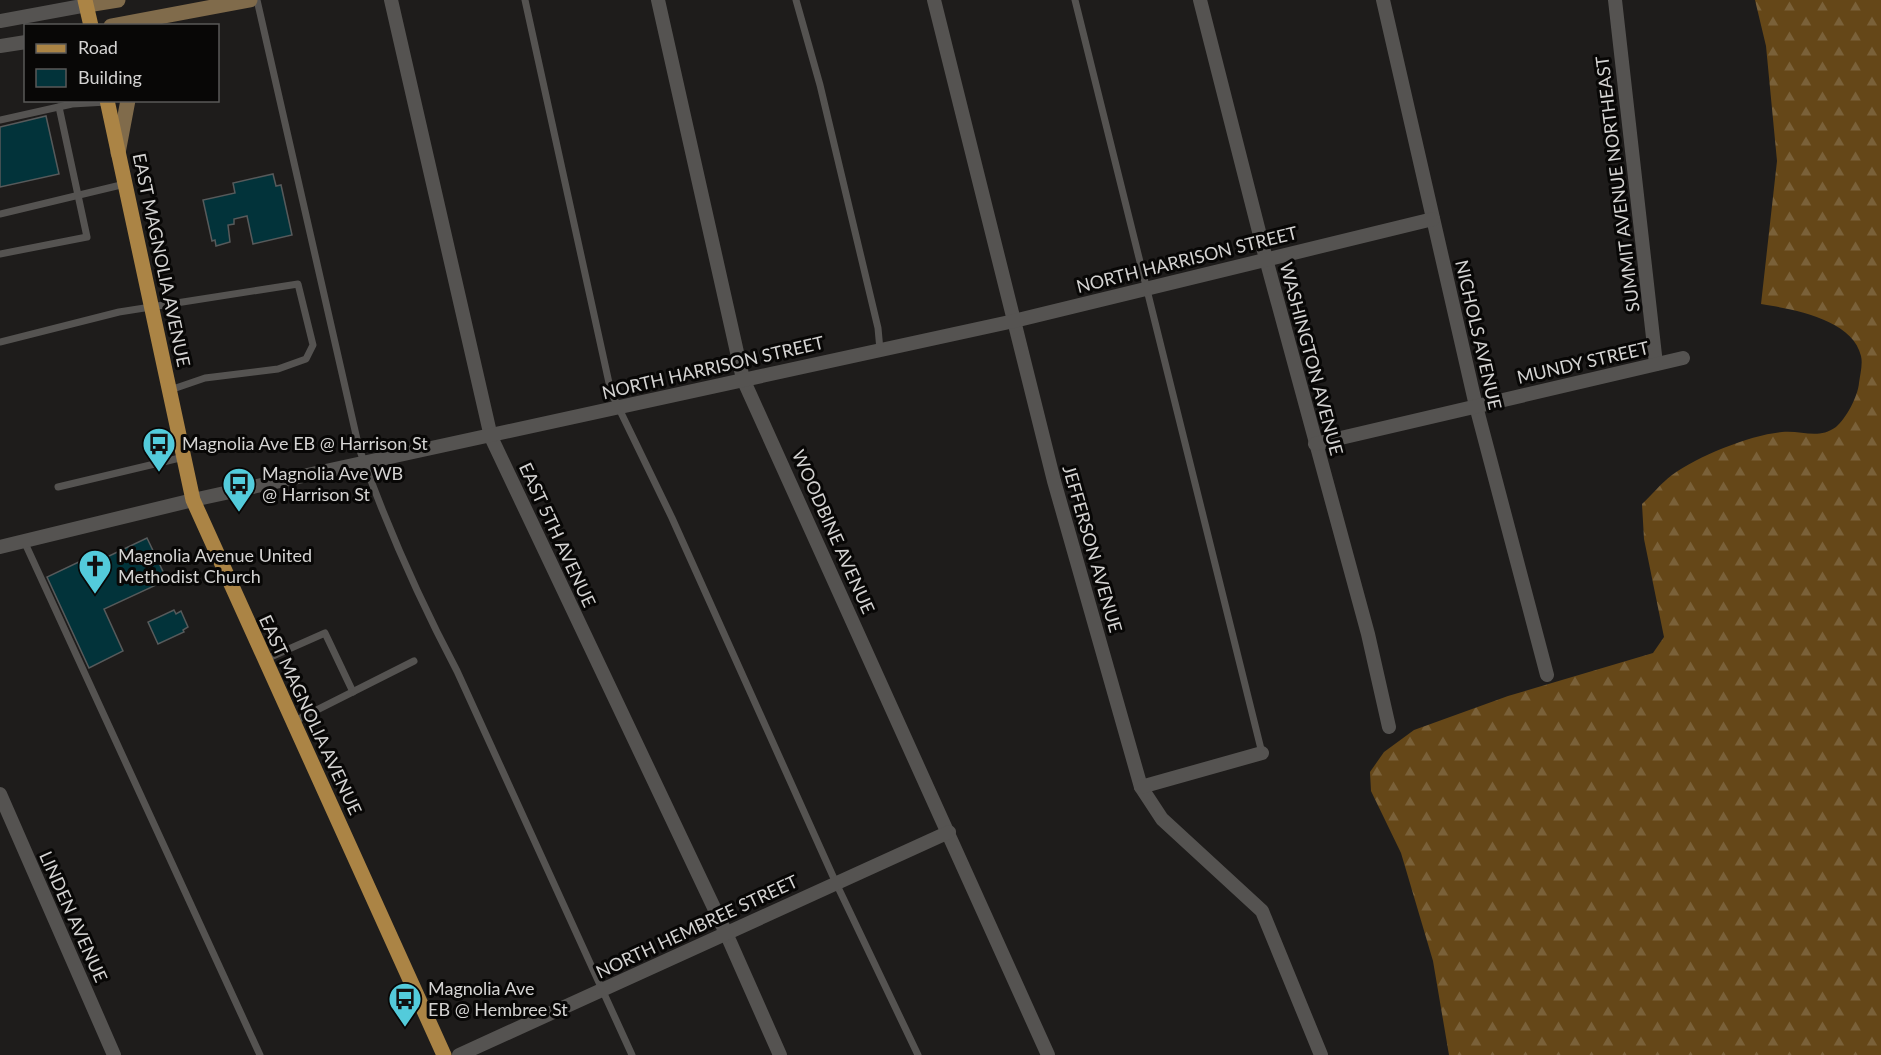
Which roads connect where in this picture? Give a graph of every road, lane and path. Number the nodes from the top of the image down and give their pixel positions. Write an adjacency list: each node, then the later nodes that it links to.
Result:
1 (118, 0): 13 (main road)
2 (250, 0): 14 (main road)
3 (257, 0): 47 (lane)
4 (391, 0): 44 (street, EAST 5TH AVENUE)
5 (525, 0): 43 (lane)
6 (658, 0): 40 (street, WOODBINE AVENUE)
7 (796, 0): 37 (lane)
8 (934, 0): 35 (street, JEFFERSON AVENUE)
9 (1075, 0): 33 (lane)
10 (1200, 0): 32 (street, WASHINGTON AVENUE)
11 (1383, 0): 30 (street, NICHOLS AVENUE)
12 (1615, 0): 39 (street, SUMMIT AVENUE NORTHEAST)
13 (86, 3): 15 (street); 16 (main road)
14 (208, 9): 17 (main road); 18 (main road)
15 (0, 21)
16 (91, 24)
17 (122, 24)
18 (177, 24)
19 (24, 42): 20 (street)
20 (0, 46)
21 (99, 102): 24 (lane)
22 (107, 102): 26 (main road, EAST MAGNOLIA AVENUE)
23 (128, 102): 26 (main road)
24 (59, 107): 25 (lane); 28 (lane)
25 (0, 120)
26 (118, 153): 27 (main road, EAST MAGNOLIA AVENUE)
27 (125, 184): 28 (lane); 34 (main road, EAST MAGNOLIA AVENUE)
28 (79, 195): 29 (lane); 31 (lane)
29 (0, 214)
30 (1433, 219): 32 (street, NORTH HARRISON STREET); 42 (street, NICHOLS AVENUE)
31 (0, 254)
32 (1266, 259): 33 (street, NORTH HARRISON STREET); 45 (street, WASHINGTON AVENUE)
33 (1148, 288): 35 (street, NORTH HARRISON STREET); 58 (lane)
34 (152, 306): 36 (lane); 41 (main road, EAST MAGNOLIA AVENUE); 41 (lane)
35 (1014, 321): 37 (street, NORTH HARRISON STREET); 59 (street, JEFFERSON AVENUE)
36 (0, 342)
37 (880, 350): 40 (street, NORTH HARRISON STREET)
38 (1683, 358): 39 (street, MUNDY STREET)
39 (1656, 364): 42 (street, MUNDY STREET)
40 (743, 379): 43 (street, NORTH HARRISON STREET); 61 (street, WOODBINE AVENUE)
41 (170, 390): 46 (main road, EAST MAGNOLIA AVENUE)
42 (1476, 406): 45 (street, MUNDY STREET); 54 (street, NICHOLS AVENUE)
43 (621, 407): 44 (street, NORTH HARRISON STREET); 62 (lane)
44 (491, 436): 47 (street, NORTH HARRISON STREET); 63 (street, EAST 5TH AVENUE)
45 (1315, 444): 57 (street, WASHINGTON AVENUE)
46 (184, 458): 48 (lane); 49 (main road, EAST MAGNOLIA AVENUE)
47 (364, 463): 49 (street, NORTH HARRISON STREET); 64 (lane)
48 (58, 487)
49 (193, 500): 50 (street, NORTH HARRISON STREET); 52 (main road, EAST MAGNOLIA AVENUE)
50 (24, 541): 51 (street, NORTH HARRISON STREET); 66 (lane)
51 (0, 547)
52 (264, 660): 55 (lane); 56 (main road, EAST MAGNOLIA AVENUE)
53 (414, 661): 55 (lane)
54 (1547, 675)
55 (353, 692): 56 (lane)
56 (292, 722): 67 (main road, EAST MAGNOLIA AVENUE)
57 (1389, 727)
58 (1262, 753): 59 (street)
59 (1141, 788): 73 (street, JEFFERSON AVENUE)
60 (0, 794): 65 (street, LINDEN AVENUE)
61 (949, 832): 62 (street, NORTH HEMBREE STREET); 72 (street, WOODBINE AVENUE)
62 (836, 883): 63 (street, NORTH HEMBREE STREET); 71 (lane)
63 (726, 933): 64 (street, NORTH HEMBREE STREET); 70 (street, EAST 5TH AVENUE)
64 (603, 989): 68 (street, NORTH HEMBREE STREET); 69 (lane)
65 (114, 1055)
66 (260, 1055)
67 (444, 1055)
68 (459, 1055)
69 (632, 1055)
70 (780, 1055)
71 (918, 1055)
72 (1048, 1055)
73 (1321, 1055)

